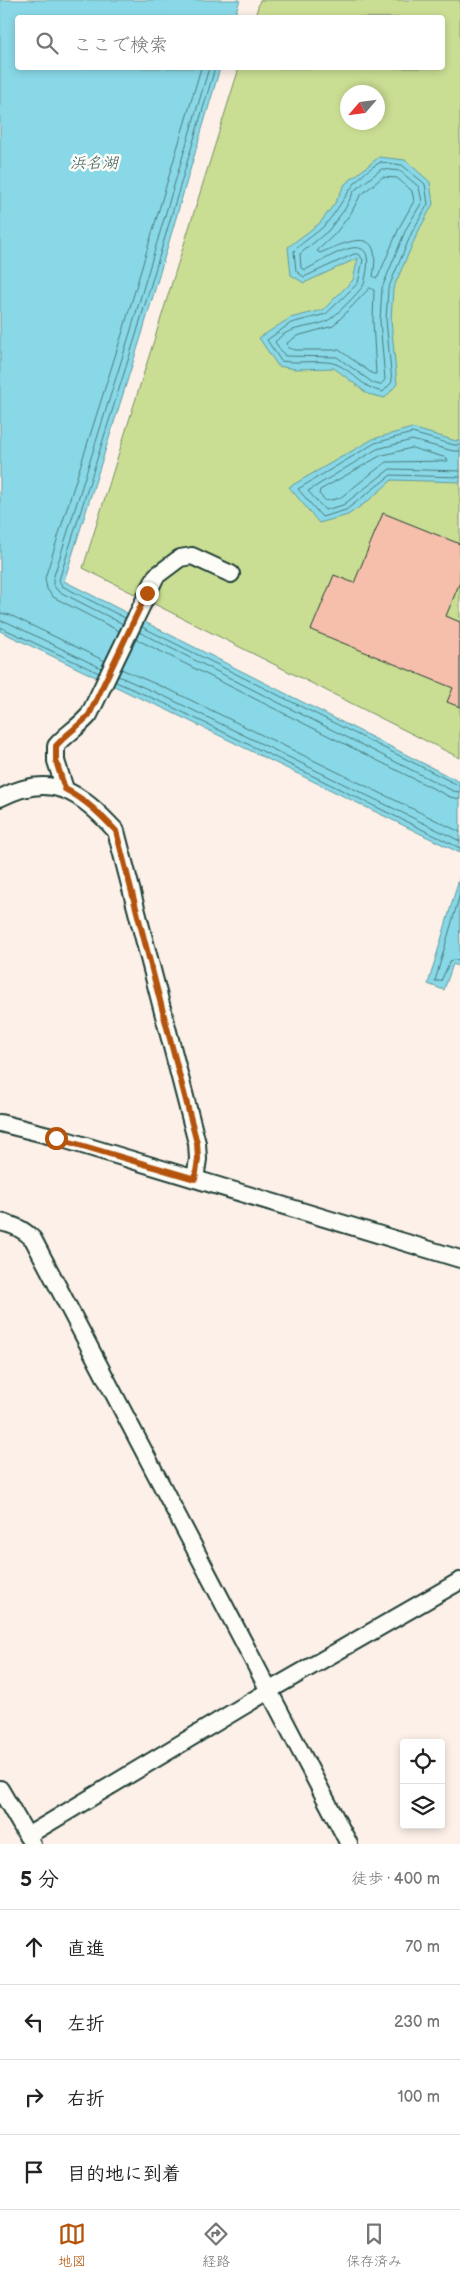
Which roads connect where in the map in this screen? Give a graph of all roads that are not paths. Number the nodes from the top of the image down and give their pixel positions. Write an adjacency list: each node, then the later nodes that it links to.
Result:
1 (231, 574): 2 (street)
2 (65, 789): 3 (street); 5 (street)
3 (0, 798)
4 (0, 1123): 5 (street)
5 (195, 1179): 7 (street)
6 (0, 1222): 9 (street)
7 (460, 1260)
8 (460, 1581): 9 (street)
9 (270, 1690): 11 (street); 12 (street)
10 (0, 1790): 11 (street)
11 (29, 1840)
12 (349, 1844)

